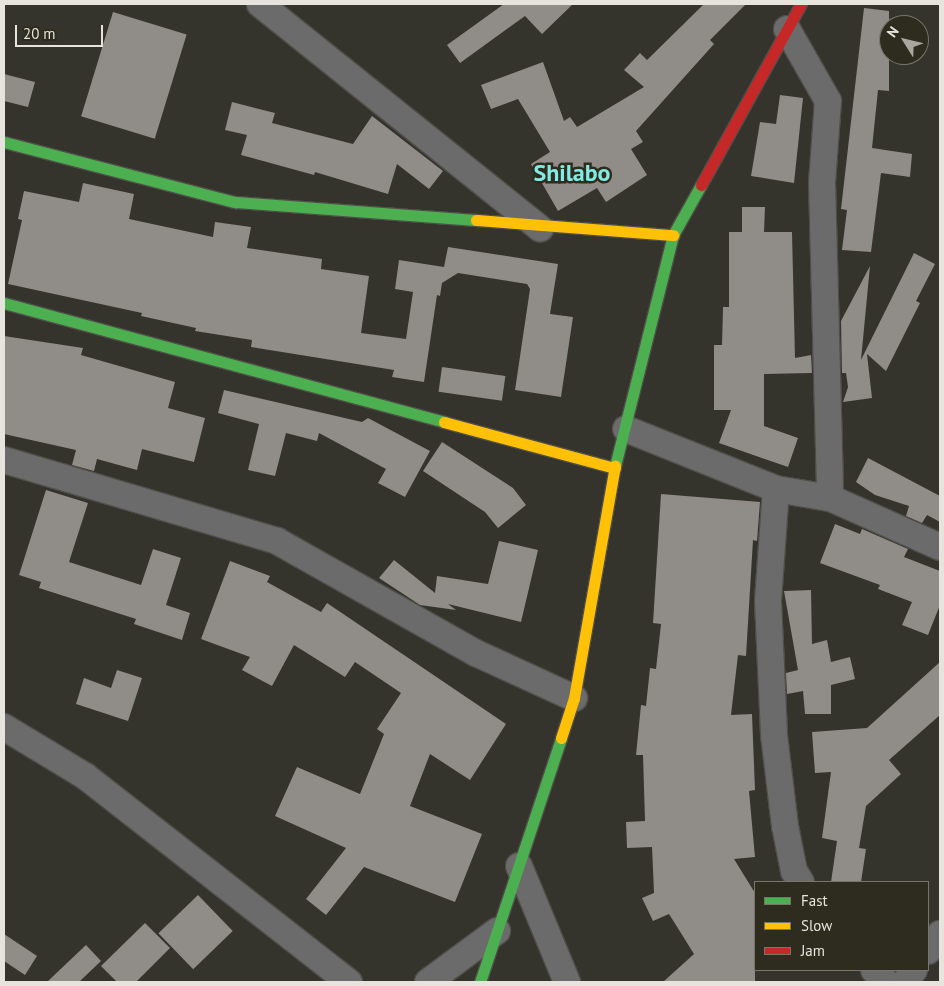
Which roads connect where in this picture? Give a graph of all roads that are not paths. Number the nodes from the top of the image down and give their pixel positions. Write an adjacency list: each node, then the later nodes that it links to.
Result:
1 (260, 4): 5 (street)
2 (801, 4): 3 (street)
3 (787, 29): 6 (street); 12 (street)
4 (4, 142): 5 (street)
5 (540, 228): 6 (street)
6 (672, 235): 8 (street)
7 (4, 303): 10 (street)
8 (626, 429): 10 (street); 11 (street)
9 (4, 460): 14 (street)
10 (616, 468): 14 (street)
11 (776, 489): 12 (street); 17 (street)
12 (830, 498): 13 (street)
13 (940, 547)
14 (574, 698): 16 (street)
15 (4, 727): 23 (street)
16 (519, 866): 18 (street); 26 (street)
17 (800, 881)
18 (497, 931): 24 (street); 25 (street)
19 (940, 934): 20 (street)
20 (929, 950)
21 (875, 971): 27 (street)
22 (913, 971): 28 (street)
23 (349, 982)
24 (428, 982)
25 (480, 982)
26 (567, 982)
27 (886, 982)
28 (905, 982)

